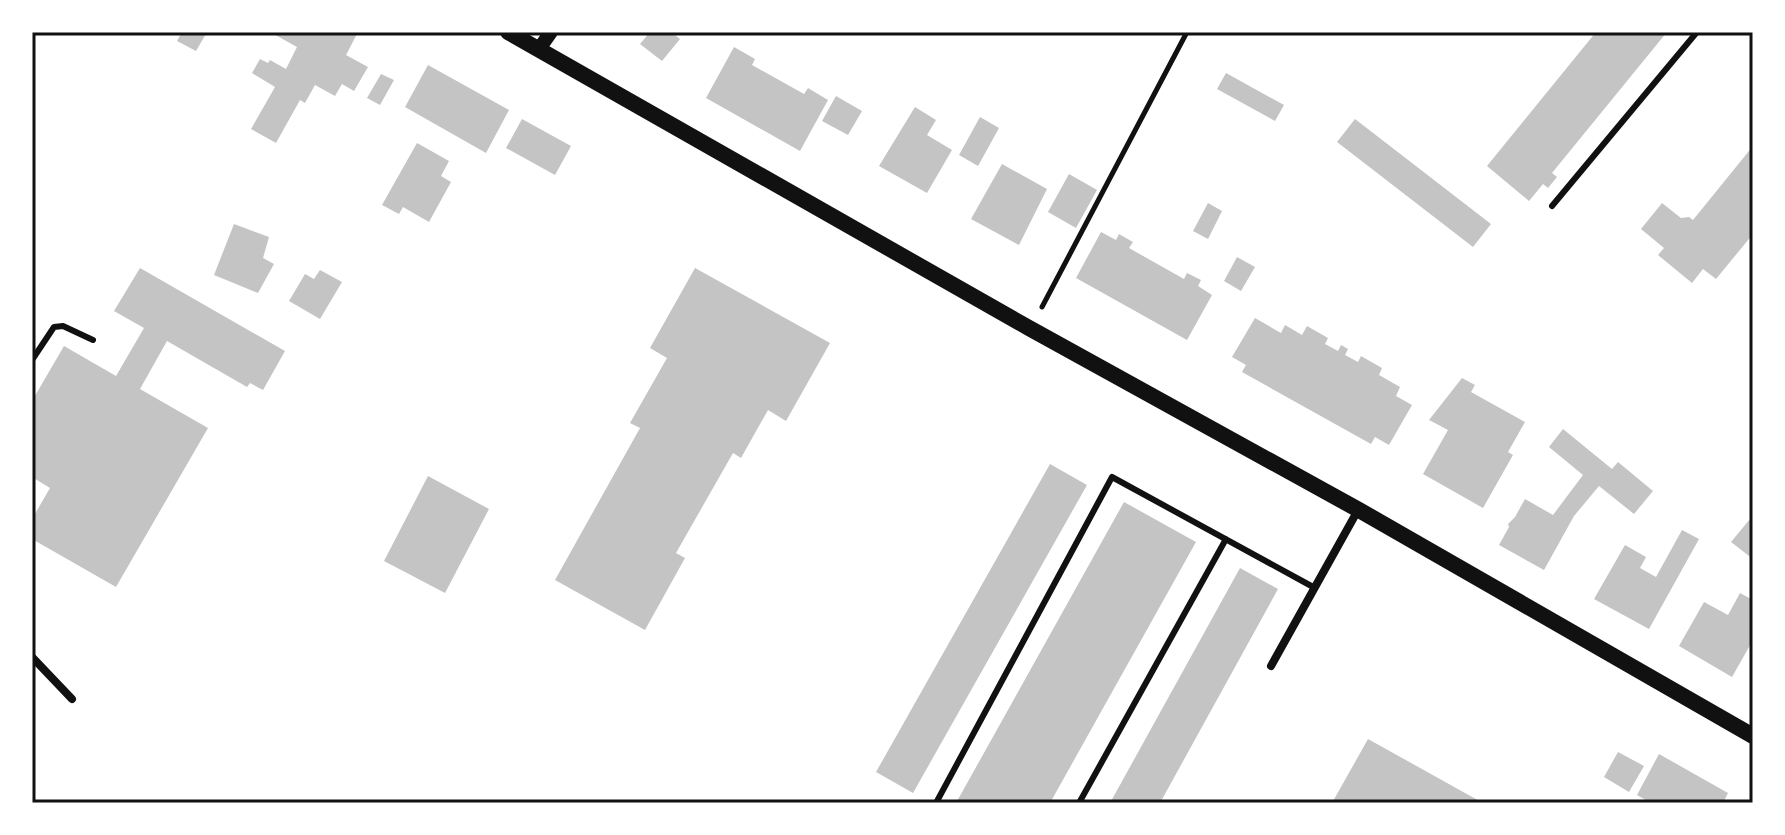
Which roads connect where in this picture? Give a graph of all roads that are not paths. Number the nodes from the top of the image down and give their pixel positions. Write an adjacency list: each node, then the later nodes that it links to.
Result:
1 (508, 32): 4 (main road)
2 (551, 32): 4 (street)
3 (1697, 32): 5 (lane)
4 (539, 49): 8 (main road)
5 (1552, 206)
6 (93, 340): 7 (lane)
7 (32, 360)
8 (1359, 510): 10 (street); 14 (main road)
9 (1226, 539): 10 (lane); 15 (lane); 16 (lane)
10 (1315, 588): 12 (street)
11 (32, 657): 13 (street)
12 (1271, 666)
13 (72, 699)
14 (1753, 736)
15 (936, 803)
16 (1079, 803)

